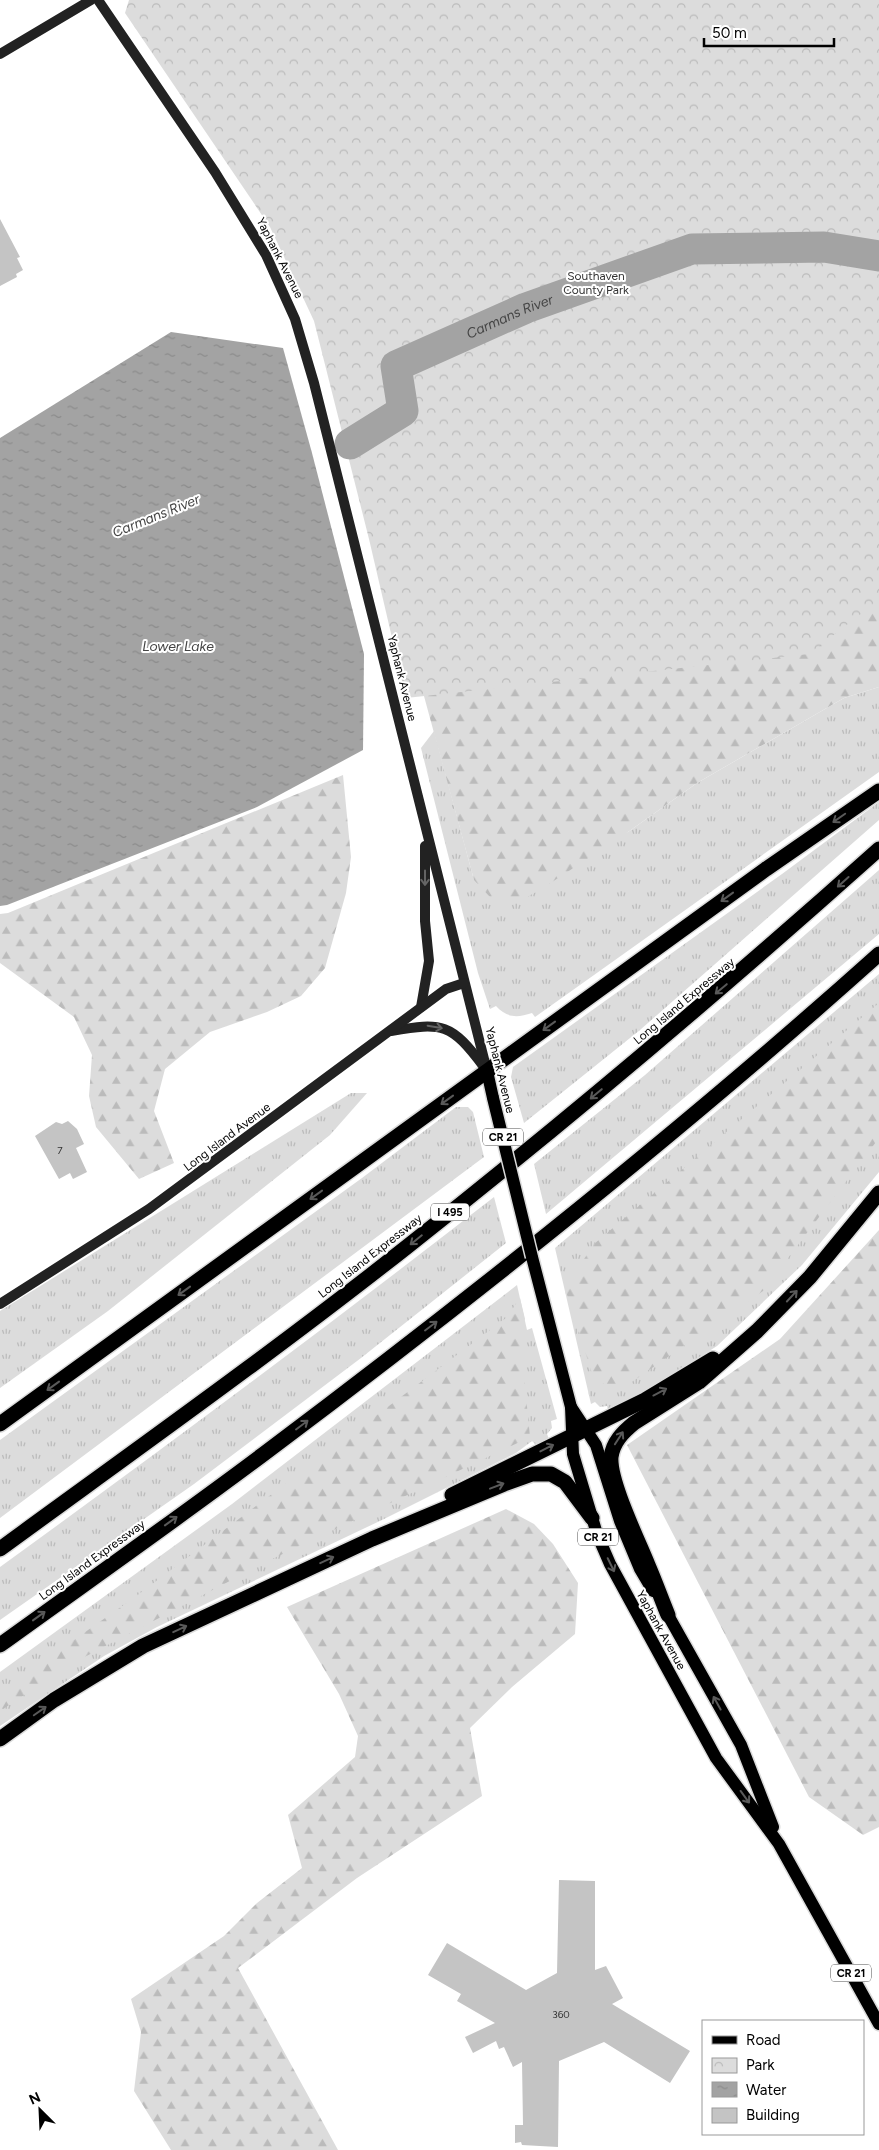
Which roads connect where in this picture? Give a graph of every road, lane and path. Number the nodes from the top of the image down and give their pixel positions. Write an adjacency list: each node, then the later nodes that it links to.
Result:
1 (92, 0): 3 (main road)
2 (98, 0): 5 (main road, Yaphank Avenue / CR 21)
3 (0, 54)
4 (879, 791): 11 (highway, one-way to 11)
5 (425, 830): 8 (main road, Yaphank Avenue / CR 21); 9 (main road, one-way to 9)
6 (879, 849): 19 (highway, Long Island Expressway / I 495, one-way to 19)
7 (879, 954): 21 (highway, Long Island Expressway, one-way to 7)
8 (464, 983): 9 (main road, Long Island Avenue); 11 (main road, Yaphank Avenue / CR 21)
9 (421, 1007): 10 (main road, Long Island Avenue)
10 (387, 1032): 11 (main road, one-way to 11); 13 (main road, Long Island Avenue)
11 (487, 1071): 15 (highway, one-way to 15); 16 (main road, Yaphank Avenue / CR 21, bridge)
12 (879, 1193): 14 (highway, one-way to 12)
13 (0, 1304)
14 (757, 1331): 16 (highway, one-way to 14); 20 (highway, one-way to 14)
15 (0, 1424)
16 (579, 1432): 17 (main road, Yaphank Avenue / CR 21); 18 (highway, one-way to 16); 20 (main road, Yaphank Avenue / CR 21)
17 (592, 1518): 18 (highway, one-way to 17); 23 (main road, Yaphank Avenue / CR 21, one-way to 23)
18 (372, 1539): 22 (highway, one-way to 18)
19 (0, 1549)
20 (668, 1615): 23 (main road, Yaphank Avenue / CR 21, one-way to 20)
21 (0, 1645)
22 (0, 1739)
23 (779, 1844): 24 (main road, Yaphank Avenue / CR 21)
24 (879, 2024)

